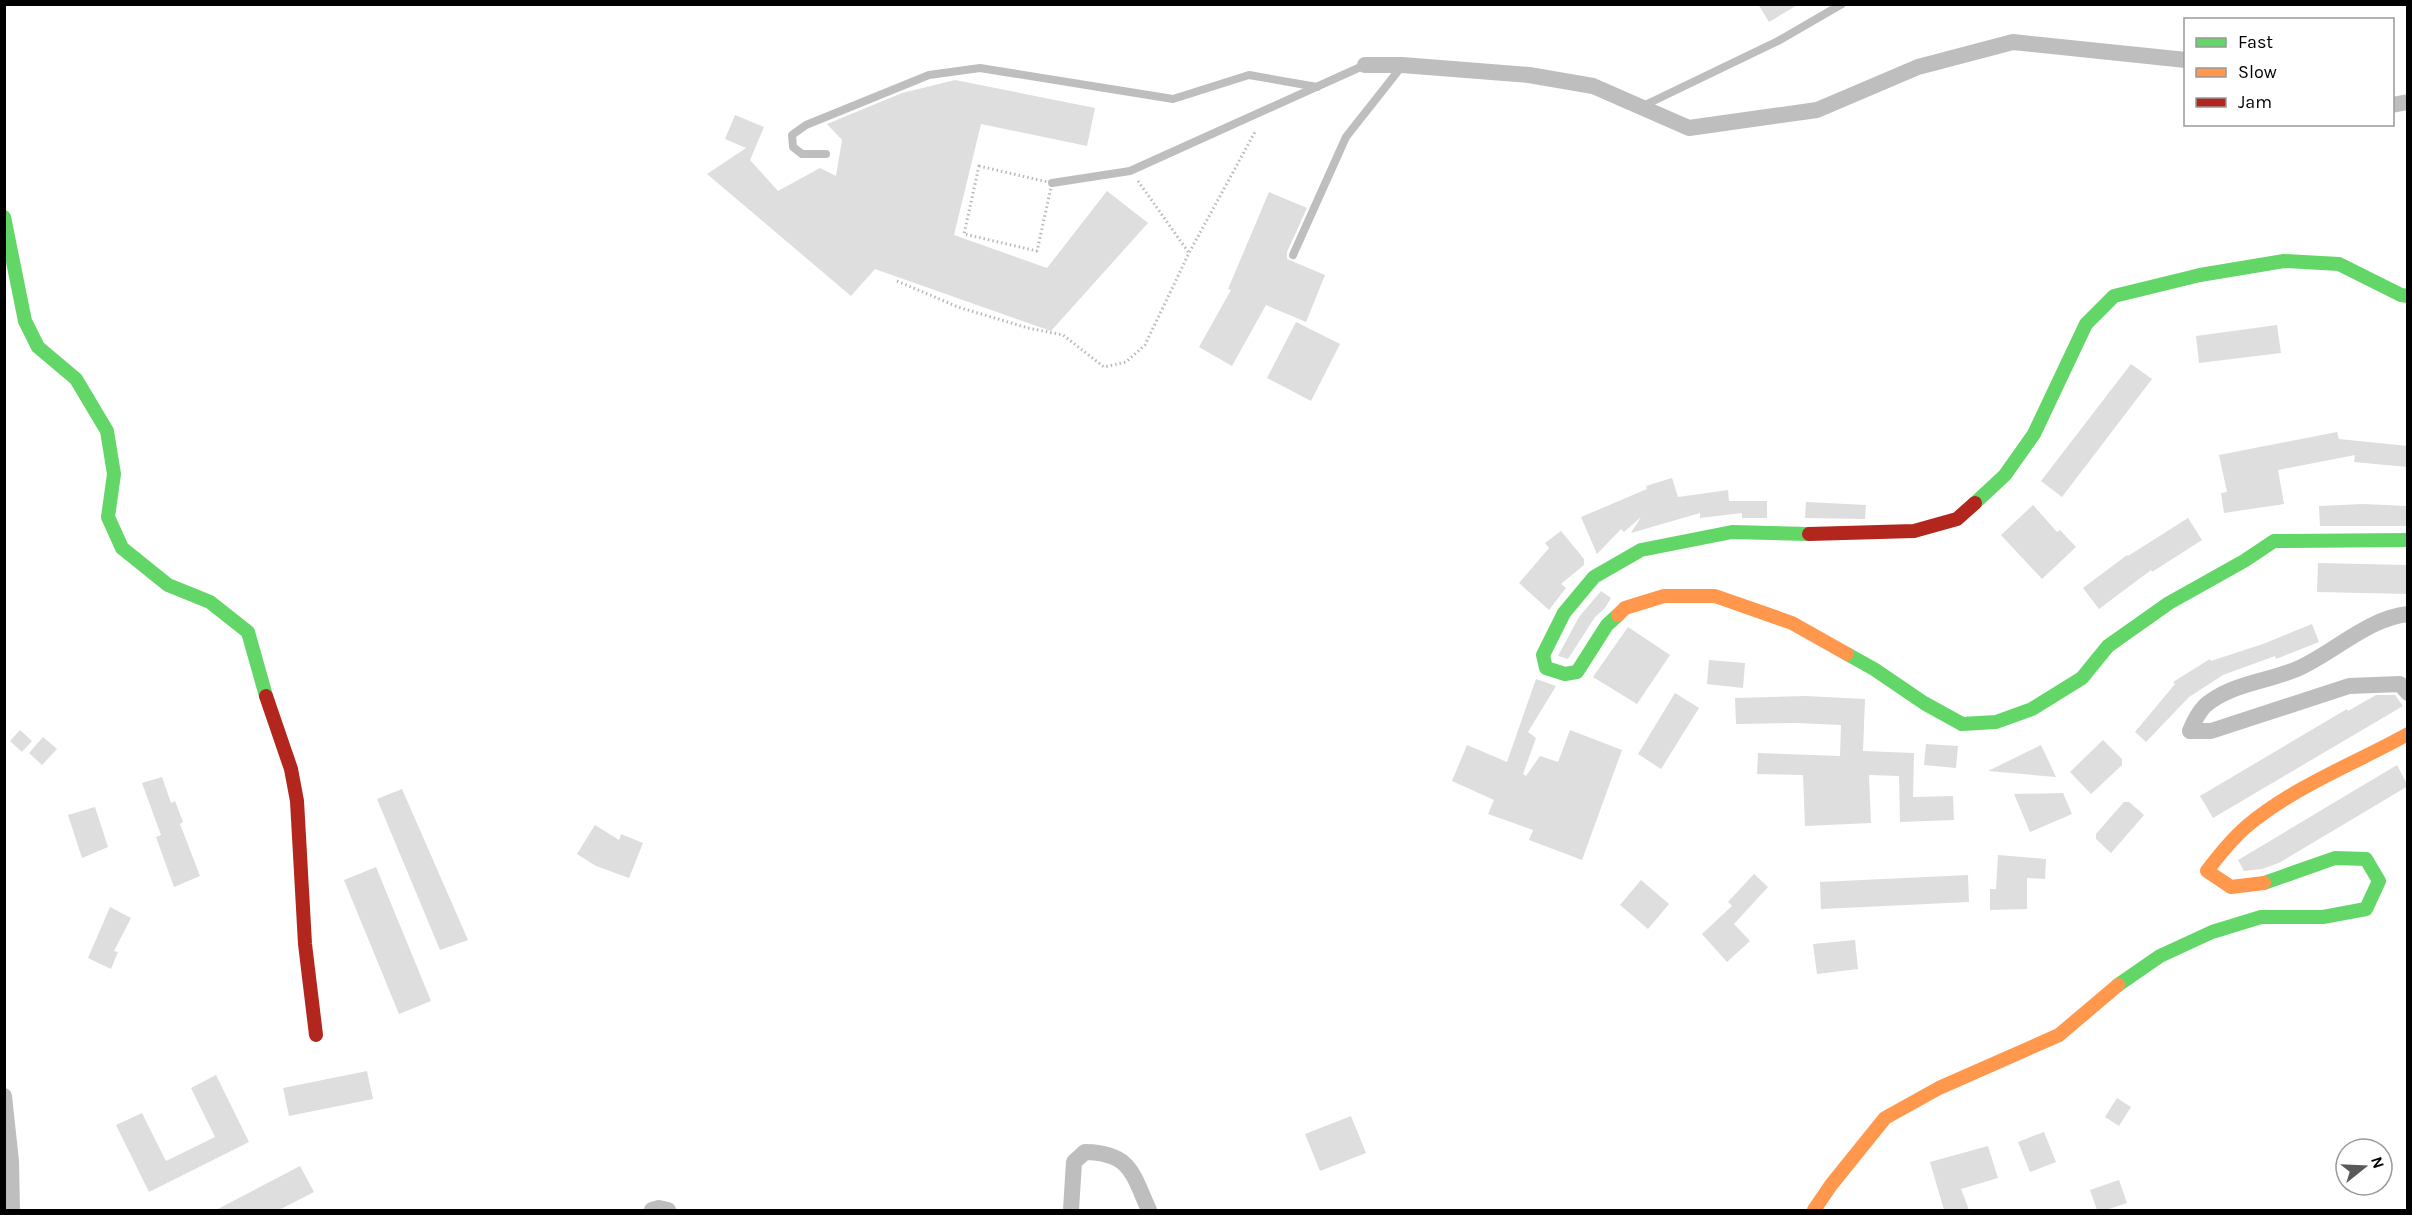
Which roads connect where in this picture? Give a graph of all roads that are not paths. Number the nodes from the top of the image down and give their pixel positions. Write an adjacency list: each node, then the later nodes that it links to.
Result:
1 (1842, 4): 6 (lane)
2 (2184, 60): 6 (street)
3 (1365, 65): 4 (street); 5 (lane)
4 (1402, 65): 6 (street); 10 (lane)
5 (1317, 87): 7 (lane); 8 (lane)
6 (1640, 108)
7 (826, 154)
8 (1052, 183)
9 (4, 217): 16 (street)
10 (1293, 255)
11 (2408, 296): 12 (street)
12 (2408, 540)
13 (2408, 614): 14 (street)
14 (2408, 693)
15 (2408, 734): 23 (street)
16 (316, 1035)
17 (4, 1096): 18 (street)
18 (12, 1210)
19 (652, 1210): 20 (street)
20 (668, 1210)
21 (1071, 1210): 22 (street)
22 (1149, 1210)
23 (1814, 1210)

